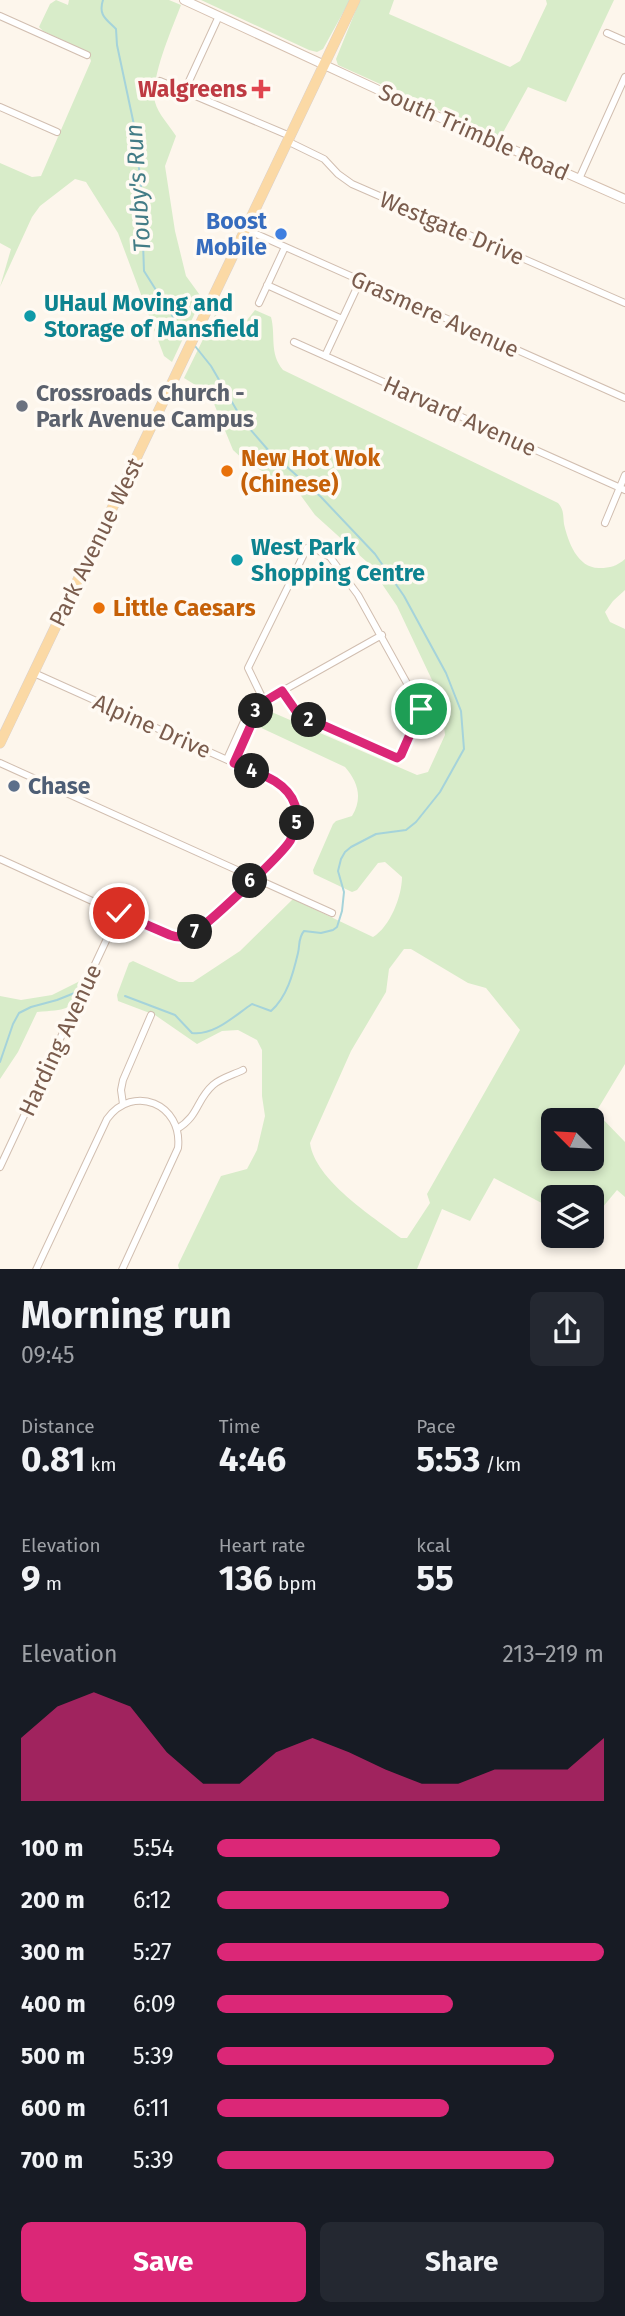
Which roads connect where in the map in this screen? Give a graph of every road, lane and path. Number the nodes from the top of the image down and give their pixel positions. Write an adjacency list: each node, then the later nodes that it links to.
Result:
1 (184, 0): 4 (main road, South Trimble Road)
2 (355, 0): 8 (main road, Park Avenue West)
3 (0, 16): 7 (street)
4 (219, 16): 8 (main road, South Trimble Road); 11 (street)
5 (607, 33): 6 (street)
6 (625, 41)
7 (87, 55)
8 (324, 65): 14 (main road, Park Avenue West); 15 (main road, South Trimble Road)
9 (625, 77): 15 (street)
10 (160, 81): 11 (street, Westgate Drive)
11 (184, 92): 14 (street, Westgate Drive)
12 (0, 107): 13 (street)
13 (57, 132)
14 (289, 139): 17 (main road, Park Avenue West); 22 (street, Westgate Drive)
15 (579, 179): 16 (main road, South Trimble Road)
16 (625, 199)
17 (246, 229): 18 (street, Grasmere Avenue); 31 (main road, Park Avenue West)
18 (285, 247): 19 (street, Grasmere Avenue); 20 (street)
19 (359, 281): 23 (street); 26 (street, Grasmere Avenue)
20 (267, 285): 21 (street); 23 (street)
21 (259, 303)
22 (625, 303)
23 (342, 319): 25 (street)
24 (294, 342): 25 (street, Harvard Avenue)
25 (325, 356): 28 (street, Harvard Avenue)
26 (625, 398)
27 (625, 475): 28 (street)
28 (622, 489): 29 (street)
29 (605, 523)
30 (382, 635): 32 (street); 32 (street); 33 (street)
31 (34, 673): 35 (main road, Park Avenue West); 36 (street, Alpine Drive)
32 (282, 691): 33 (street)
33 (264, 701): 34 (street)
34 (257, 706): 36 (street); 37 (street)
35 (0, 743)
36 (227, 759): 37 (street, Alpine Drive)
37 (234, 763): 40 (street, Alpine Drive)
38 (0, 764): 40 (street)
39 (0, 859): 41 (street)
40 (254, 878): 41 (street, Alpine Drive); 42 (street)
41 (119, 913): 47 (street, Harding Avenue)
42 (332, 913)
43 (151, 1015): 45 (street)
44 (243, 1070): 46 (street)
45 (123, 1104): 46 (street); 48 (street)
46 (177, 1129): 49 (street)
47 (0, 1167)
48 (36, 1269)
49 (122, 1269)

